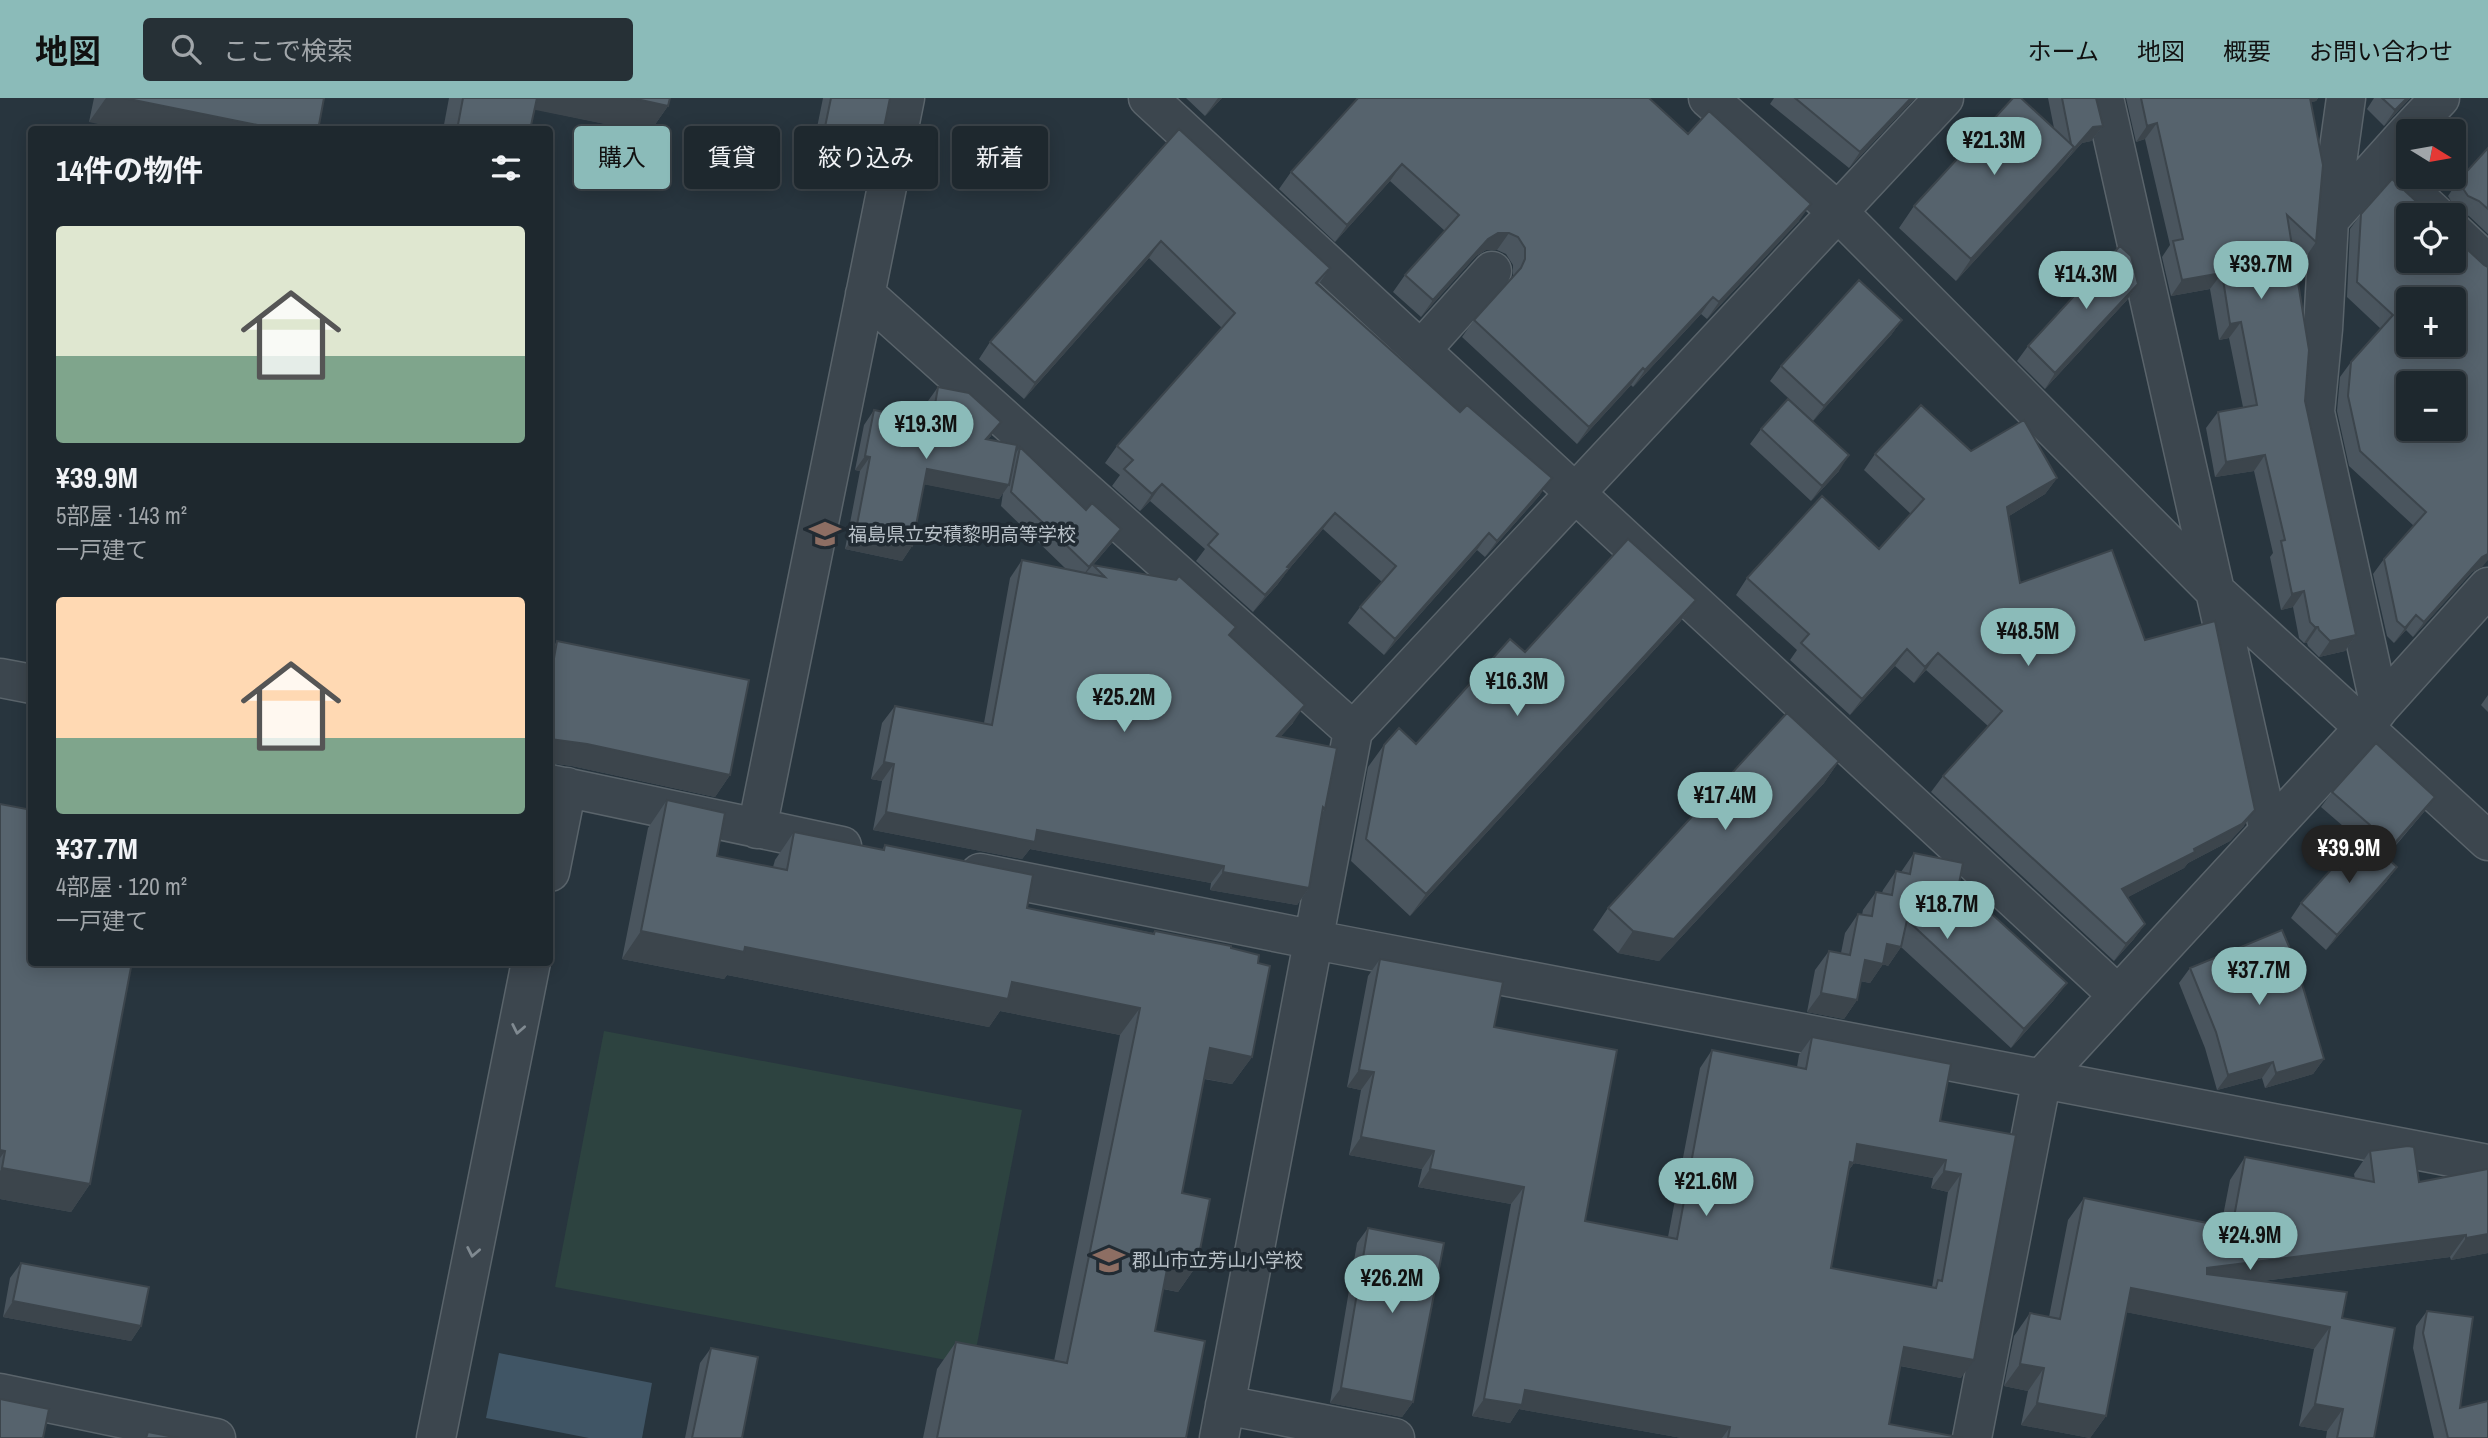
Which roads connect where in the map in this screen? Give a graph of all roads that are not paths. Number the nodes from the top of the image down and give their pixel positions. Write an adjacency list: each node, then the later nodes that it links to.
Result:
1 (905, 98): 17 (street)
2 (1148, 98): 18 (street)
3 (1709, 98): 12 (street)
4 (1944, 98): 12 (street)
5 (2104, 98): 21 (street)
6 (2346, 98): 13 (street)
7 (2440, 98): 8 (street)
8 (2420, 119)
9 (2396, 145): 10 (street)
10 (2380, 163): 11 (street); 13 (street)
11 (2423, 203)
12 (1837, 211): 19 (street); 21 (street)
13 (2329, 220): 24 (street)
14 (2466, 243): 15 (street)
15 (2488, 264)
16 (1492, 271): 18 (street)
17 (865, 295): 25 (street); 27 (street)
18 (1421, 350): 19 (street)
19 (1576, 492): 25 (street); 35 (street)
20 (2488, 587): 24 (street)
21 (2216, 592): 24 (street); 28 (street)
22 (0, 678): 23 (street)
23 (28, 683)
24 (2372, 717): 28 (street); 30 (street)
25 (1353, 732): 33 (street)
26 (558, 786): 27 (street); 29 (street)
27 (757, 829): 31 (street)
28 (2269, 831): 35 (street)
29 (553, 840)
30 (2488, 841)
31 (879, 853)
32 (947, 867): 33 (street)
33 (1315, 940): 36 (street); 39 (street)
34 (530, 966): 41 (street, one-way to 41)
35 (2118, 995): 36 (street)
36 (2042, 1077): 37 (street); 43 (street)
37 (2488, 1164)
38 (0, 1393): 40 (street)
39 (1222, 1421): 42 (street)
40 (216, 1438)
41 (436, 1438)
42 (1395, 1438)
43 (1972, 1438)

